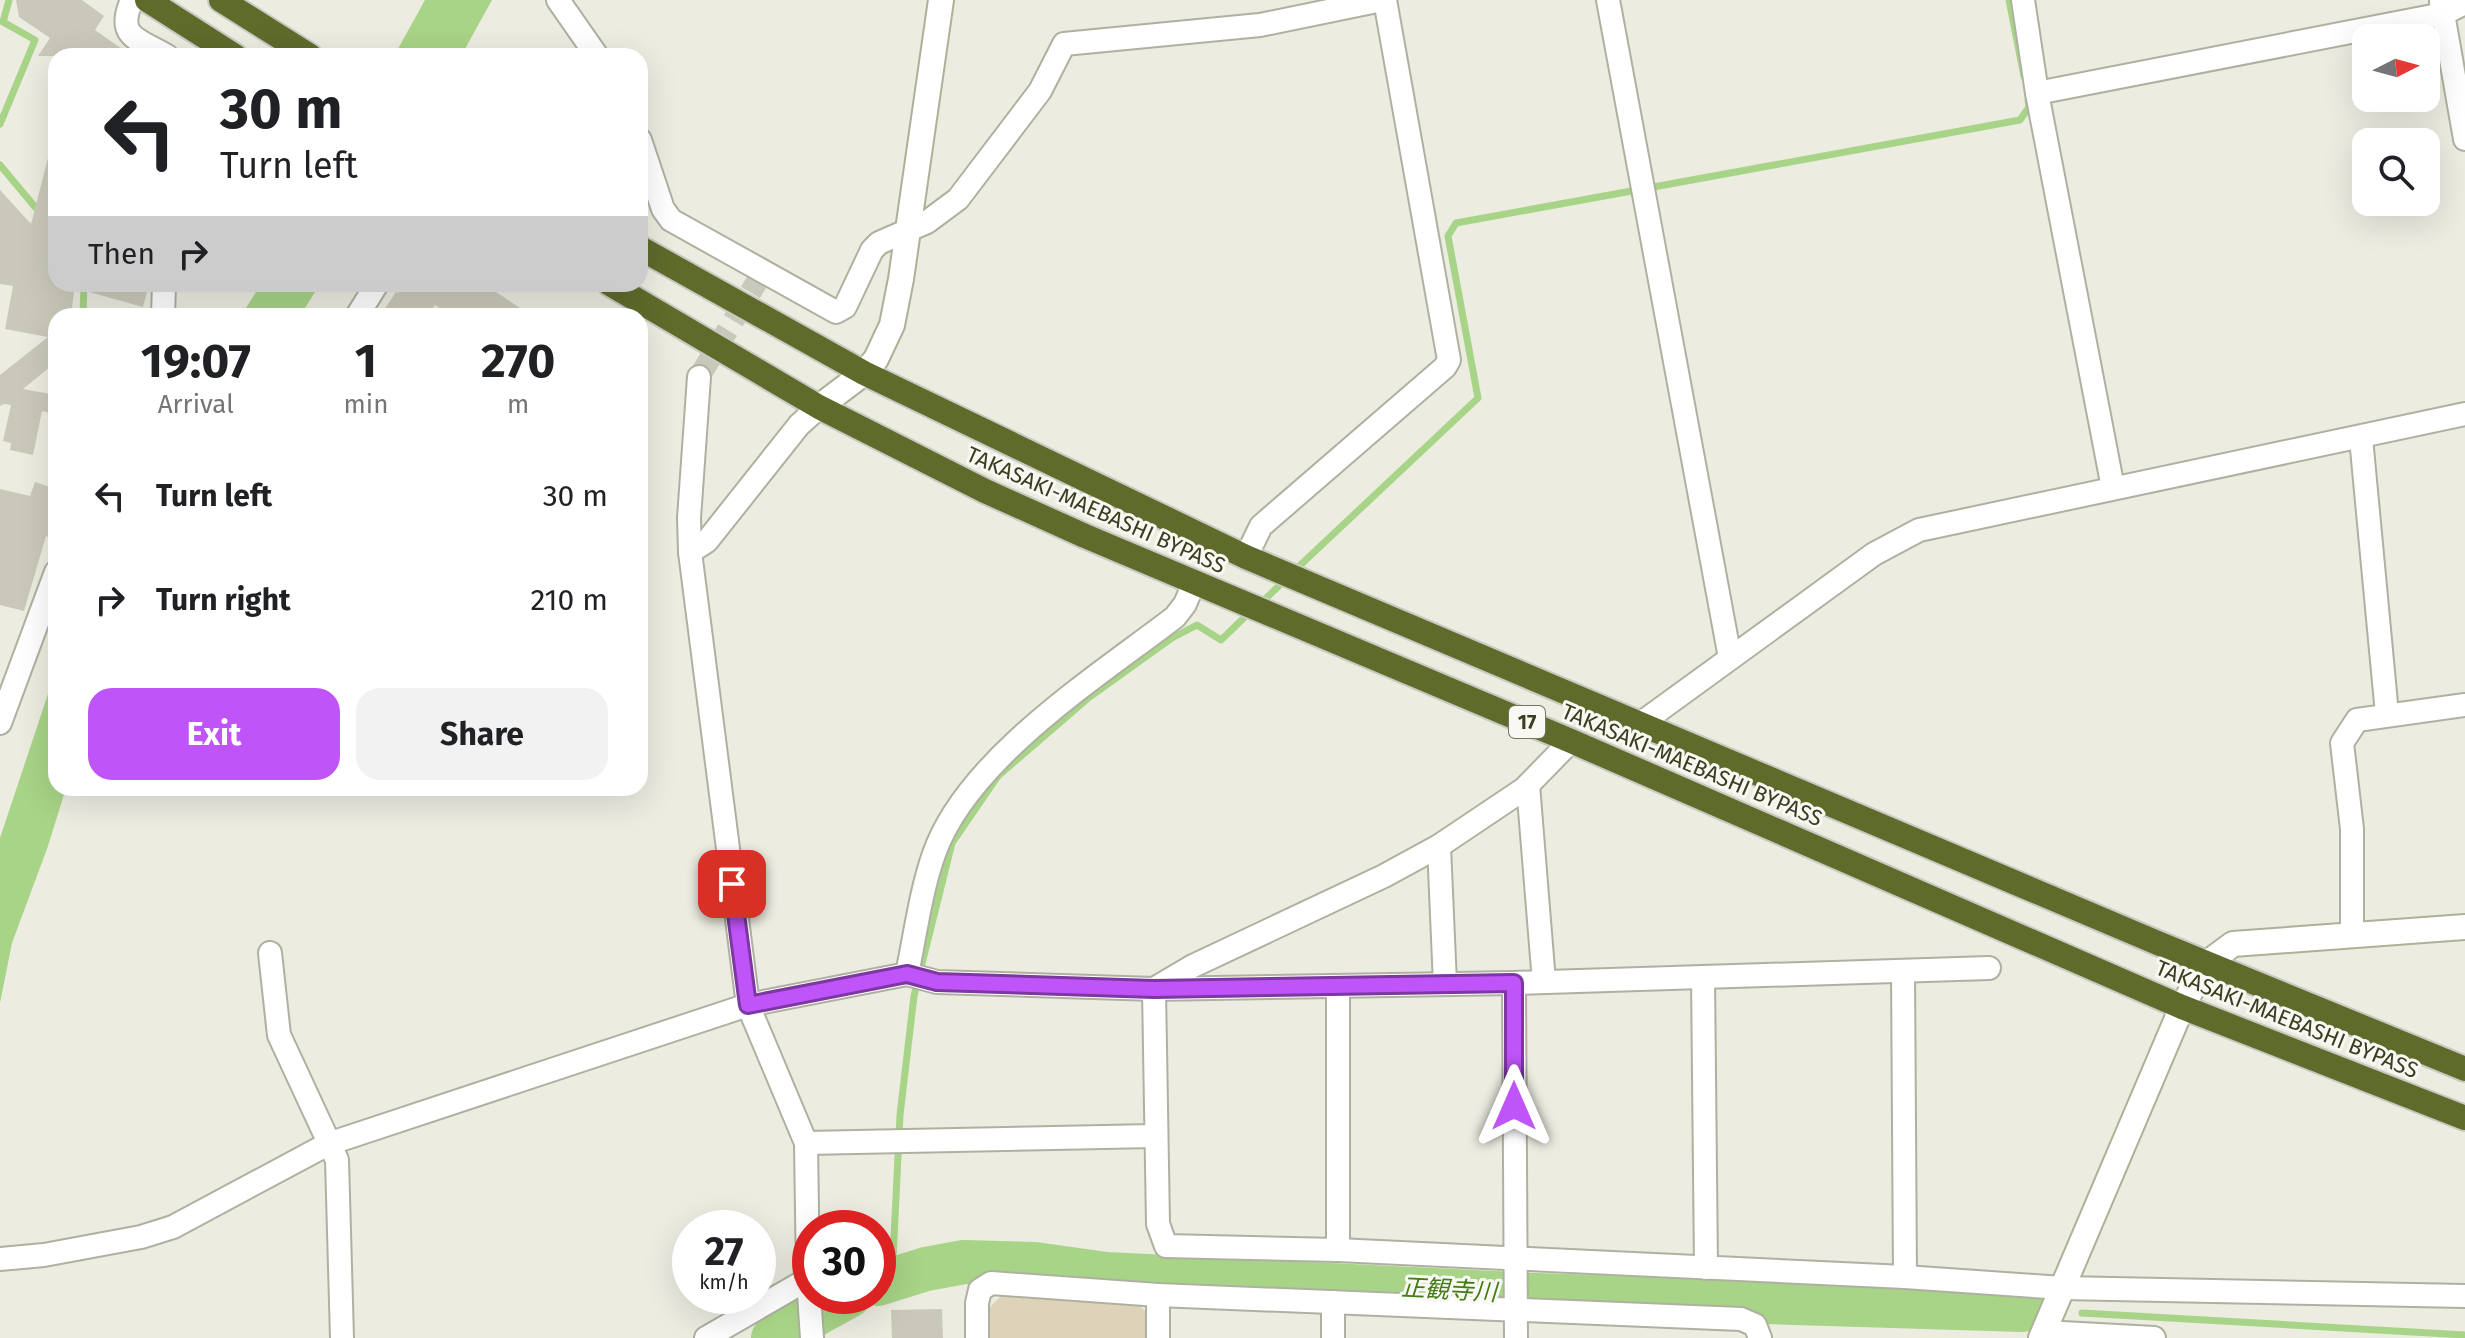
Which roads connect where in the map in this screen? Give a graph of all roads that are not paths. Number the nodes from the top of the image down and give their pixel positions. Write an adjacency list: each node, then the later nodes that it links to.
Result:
1 (132, 0): 11 (street)
2 (147, 0): 12 (highway)
3 (221, 0): 13 (highway)
4 (558, 0): 14 (street)
5 (941, 0): 18 (street)
6 (1384, 0): 18 (street); 28 (street)
7 (1608, 0): 31 (street)
8 (2023, 0): 15 (street)
9 (2465, 3): 10 (street)
10 (2442, 7): 15 (street); 16 (street)
11 (154, 48)
12 (222, 48)
13 (297, 48)
14 (591, 48)
15 (2037, 93): 26 (street)
16 (2465, 139)
17 (648, 164): 18 (street)
18 (908, 230): 21 (street)
19 (648, 252): 21 (highway, TAKASAKI-MAEBASHI BYPASS / 17)
20 (624, 292): 23 (highway, TAKASAKI-MAEBASHI BYPASS / 17)
21 (864, 373): 23 (street); 28 (highway, TAKASAKI-MAEBASHI BYPASS / 17)
22 (699, 377): 27 (street)
23 (819, 407): 27 (street); 29 (highway, TAKASAKI-MAEBASHI BYPASS / 17)
24 (2465, 414): 25 (street)
25 (2361, 438): 26 (street); 34 (street)
26 (2113, 488): 31 (street)
27 (690, 552): 53 (street)
28 (1246, 557): 36 (highway, TAKASAKI-MAEBASHI BYPASS / 17)
29 (1194, 583): 37 (highway, TAKASAKI-MAEBASHI BYPASS / 17); 46 (street)
30 (48, 589): 32 (street)
31 (1730, 658): 36 (street)
32 (6, 681): 35 (street)
33 (2465, 705): 34 (street)
34 (2387, 714): 41 (street)
35 (0, 723)
36 (1640, 724): 43 (highway, TAKASAKI-MAEBASHI BYPASS / 17)
37 (1571, 741): 38 (street); 54 (highway, TAKASAKI-MAEBASHI BYPASS / 17)
38 (1528, 785): 39 (street); 48 (street)
39 (1439, 846): 50 (street); 52 (street)
40 (2465, 927): 41 (street)
41 (2352, 933): 43 (street)
42 (270, 953): 59 (street)
43 (2206, 964): 54 (street); 55 (highway, TAKASAKI-MAEBASHI BYPASS / 17)
44 (1989, 968): 45 (street)
45 (1903, 971): 47 (street); 65 (street)
46 (908, 974): 52 (street); 53 (street)
47 (1703, 977): 48 (street); 64 (street)
48 (1544, 982): 49 (street)
49 (1514, 983): 50 (street); 63 (street)
50 (1445, 984): 51 (street)
51 (1338, 986): 52 (street); 61 (street)
52 (1154, 989): 57 (street)
53 (748, 1005): 58 (street); 59 (street)
54 (2182, 1007): 56 (highway, TAKASAKI-MAEBASHI BYPASS / 17); 66 (street)
55 (2465, 1069)
56 (2465, 1118)
57 (1154, 1136): 58 (street); 61 (street)
58 (806, 1143): 60 (street)
59 (328, 1144): 62 (street); 74 (street)
60 (807, 1210)
61 (1338, 1250): 63 (street)
62 (3, 1259)
63 (1514, 1265): 64 (street); 71 (street)
64 (1706, 1268): 65 (street)
65 (1905, 1277): 66 (street)
66 (2062, 1288): 69 (street); 73 (street)
67 (1158, 1295): 70 (street); 77 (street); 78 (street)
68 (792, 1296): 75 (street)
69 (2465, 1296)
70 (1333, 1302): 71 (street); 79 (street)
71 (1516, 1306): 80 (street); 81 (street)
72 (811, 1314): 76 (street)
73 (2042, 1335): 82 (street)
74 (342, 1338)
75 (706, 1338)
76 (812, 1338)
77 (977, 1338)
78 (1158, 1338)
79 (1333, 1338)
80 (1516, 1338)
81 (1760, 1338)
82 (2154, 1338)

